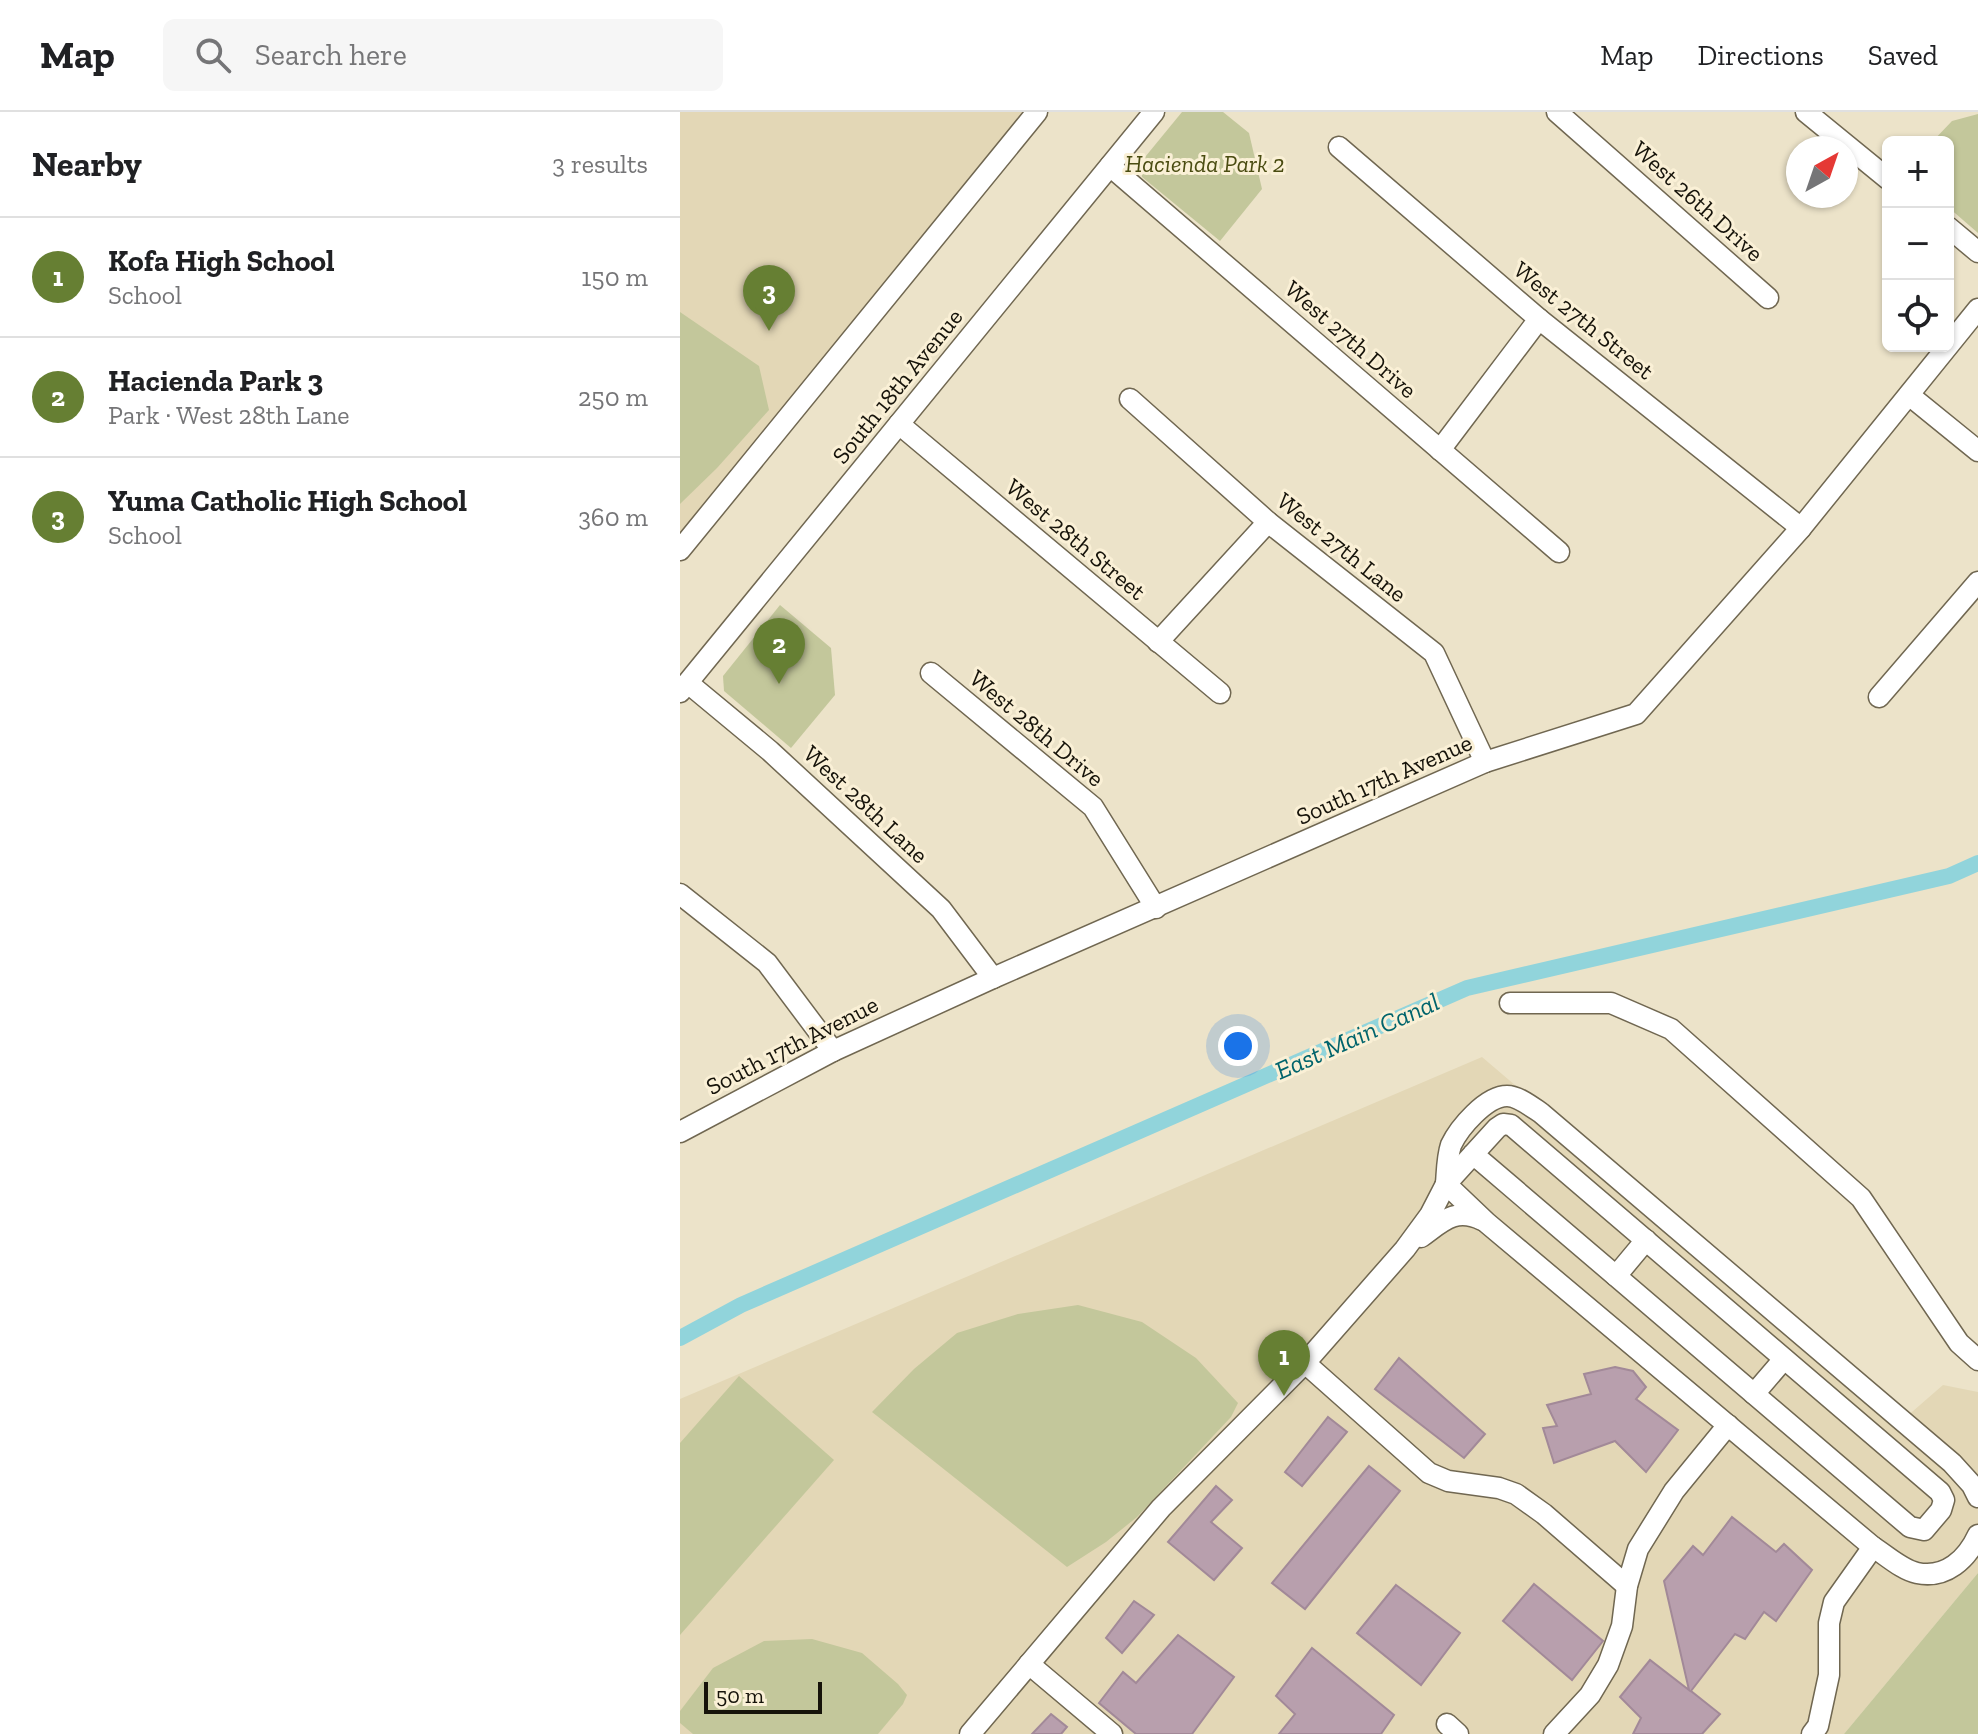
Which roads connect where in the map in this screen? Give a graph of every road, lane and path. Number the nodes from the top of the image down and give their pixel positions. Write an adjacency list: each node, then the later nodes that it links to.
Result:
1 (1037, 112): 21 (street)
2 (1154, 112): 7 (street, South 18th Avenue)
3 (1557, 112): 5 (street, West 26th Drive)
4 (1806, 112): 8 (street)
5 (1581, 119): 11 (street, West 26th Drive)
6 (1339, 147): 13 (street, West 27th Street)
7 (1110, 166): 16 (street, South 18th Avenue); 17 (street, West 27th Drive)
8 (1882, 174)
9 (1954, 232): 10 (street)
10 (1978, 252)
11 (1768, 298)
12 (1978, 309): 14 (street, South 17th Avenue)
13 (1539, 319): 17 (street); 20 (street, West 27th Street)
14 (1909, 395): 18 (street); 20 (street, South 17th Avenue)
15 (1130, 399): 19 (street, West 27th Lane)
16 (899, 424): 24 (street, West 28th Street); 26 (street, South 18th Avenue)
17 (1440, 450): 22 (street, West 27th Drive)
18 (1978, 451)
19 (1268, 522): 24 (street); 29 (street, West 27th Lane)
20 (1801, 528): 29 (street, South 17th Avenue)
21 (680, 550)
22 (1559, 552)
23 (1978, 582): 28 (street)
24 (1158, 642): 27 (street, West 28th Street)
25 (931, 673): 31 (street, West 28th Drive)
26 (684, 688): 32 (street, West 28th Lane)
27 (1220, 693)
28 (1879, 697)
29 (1485, 762): 31 (street, South 17th Avenue)
30 (680, 894): 34 (street)
31 (1156, 908): 32 (street, South 17th Avenue)
32 (993, 978): 34 (street, South 17th Avenue)
33 (1510, 1003): 43 (street)
34 (833, 1051): 35 (street, South 17th Avenue)
35 (680, 1132)
36 (1473, 1154): 37 (street); 39 (street); 41 (street)
37 (1446, 1184): 38 (street); 40 (street); 47 (street)
38 (1487, 1223): 40 (street); 46 (street)
39 (1646, 1240): 41 (street); 42 (street)
40 (1405, 1249): 44 (street)
41 (1616, 1276): 45 (street)
42 (1784, 1359): 45 (street); 45 (street)
43 (1978, 1360)
44 (1305, 1363): 50 (street); 51 (street)
45 (1754, 1394)
46 (1728, 1425): 49 (street); 50 (street)
47 (1978, 1497)
48 (1978, 1535): 49 (street)
49 (1873, 1547): 55 (street)
50 (1627, 1586): 54 (street)
51 (1029, 1664): 52 (street); 53 (street)
52 (970, 1734)
53 (1112, 1734)
54 (1554, 1734)
55 (1812, 1734)

